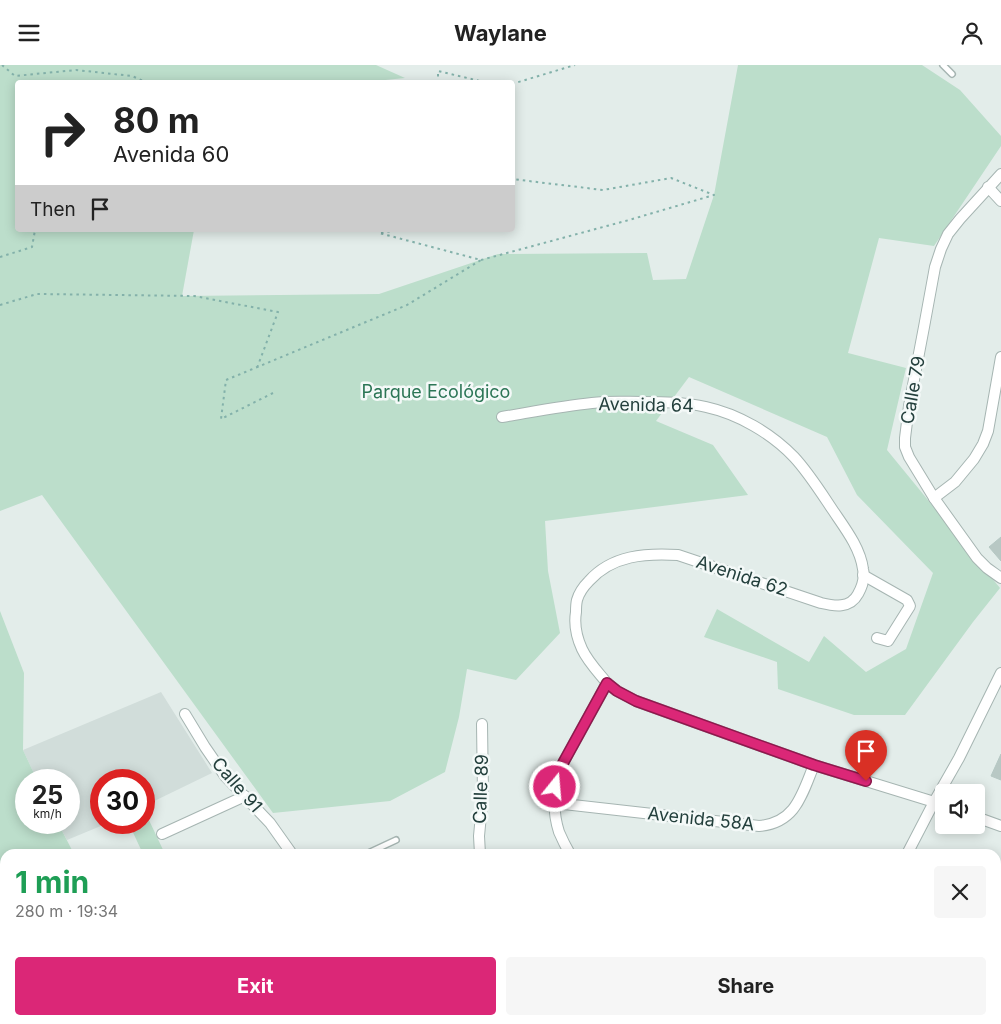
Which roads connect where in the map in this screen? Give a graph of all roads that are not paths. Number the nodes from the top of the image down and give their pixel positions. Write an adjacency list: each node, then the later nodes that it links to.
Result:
1 (943, 65): 2 (lane)
2 (952, 74)
3 (1001, 174): 4 (street, Calle 79)
4 (988, 187): 5 (street); 8 (street, Calle 79)
5 (1001, 201)
6 (1001, 357): 8 (street)
7 (502, 417): 9 (street, Avenida 64)
8 (934, 498): 10 (street, Calle 79)
9 (863, 575): 11 (street); 13 (street, Avenida 62)
10 (1001, 578)
11 (877, 638)
12 (1001, 673): 17 (street)
13 (607, 683): 16 (street, Avenida 62); 20 (street)
14 (185, 714): 18 (street, Calle 91)
15 (482, 725): 28 (street, Calle 89)
16 (814, 765): 19 (street, Avenida 62); 20 (street, Avenida 58A)
17 (948, 784)
18 (245, 796): 24 (street); 26 (street, Calle 91)
19 (935, 802)
20 (555, 803): 29 (street)
21 (935, 809): 30 (street)
22 (985, 820): 23 (street)
23 (1001, 826)
24 (162, 834)
25 (396, 841): 27 (lane)
26 (286, 849)
27 (378, 849)
28 (480, 849)
29 (568, 849)
30 (910, 849)

